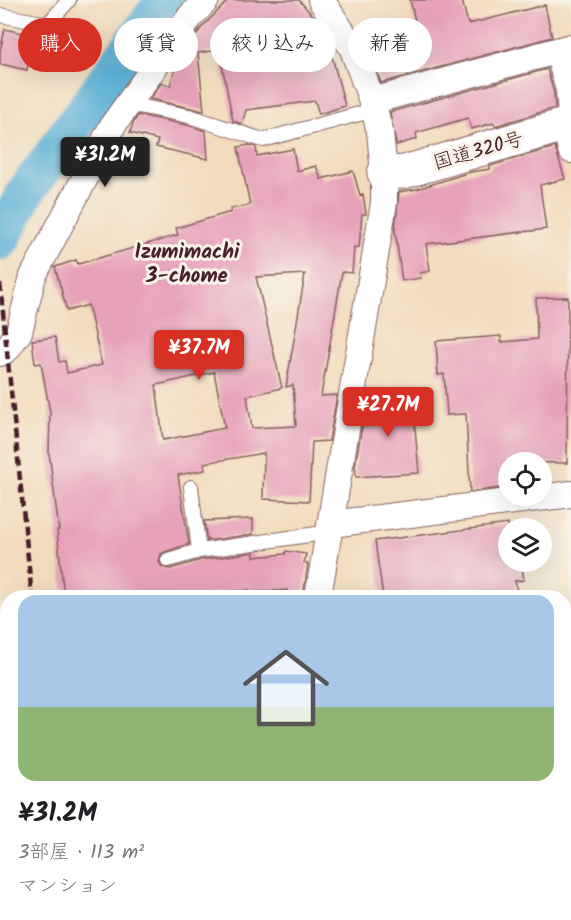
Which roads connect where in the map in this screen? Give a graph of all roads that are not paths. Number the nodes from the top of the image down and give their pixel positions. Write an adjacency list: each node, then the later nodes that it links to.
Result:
1 (69, 0): 4 (lane)
2 (206, 0): 6 (street)
3 (321, 0): 7 (street)
4 (0, 15)
5 (564, 49): 7 (street); 8 (street)
6 (128, 104): 7 (lane); 13 (street)
7 (373, 105): 12 (street)
8 (571, 114)
9 (571, 123): 12 (street, 国道320号)
10 (571, 128): 11 (street)
11 (571, 150)
12 (384, 173): 16 (street)
13 (0, 353)
14 (191, 487): 17 (lane)
15 (571, 494): 16 (street)
16 (330, 528): 17 (lane); 19 (street)
17 (199, 551): 18 (lane)
18 (168, 560)
19 (319, 590)

